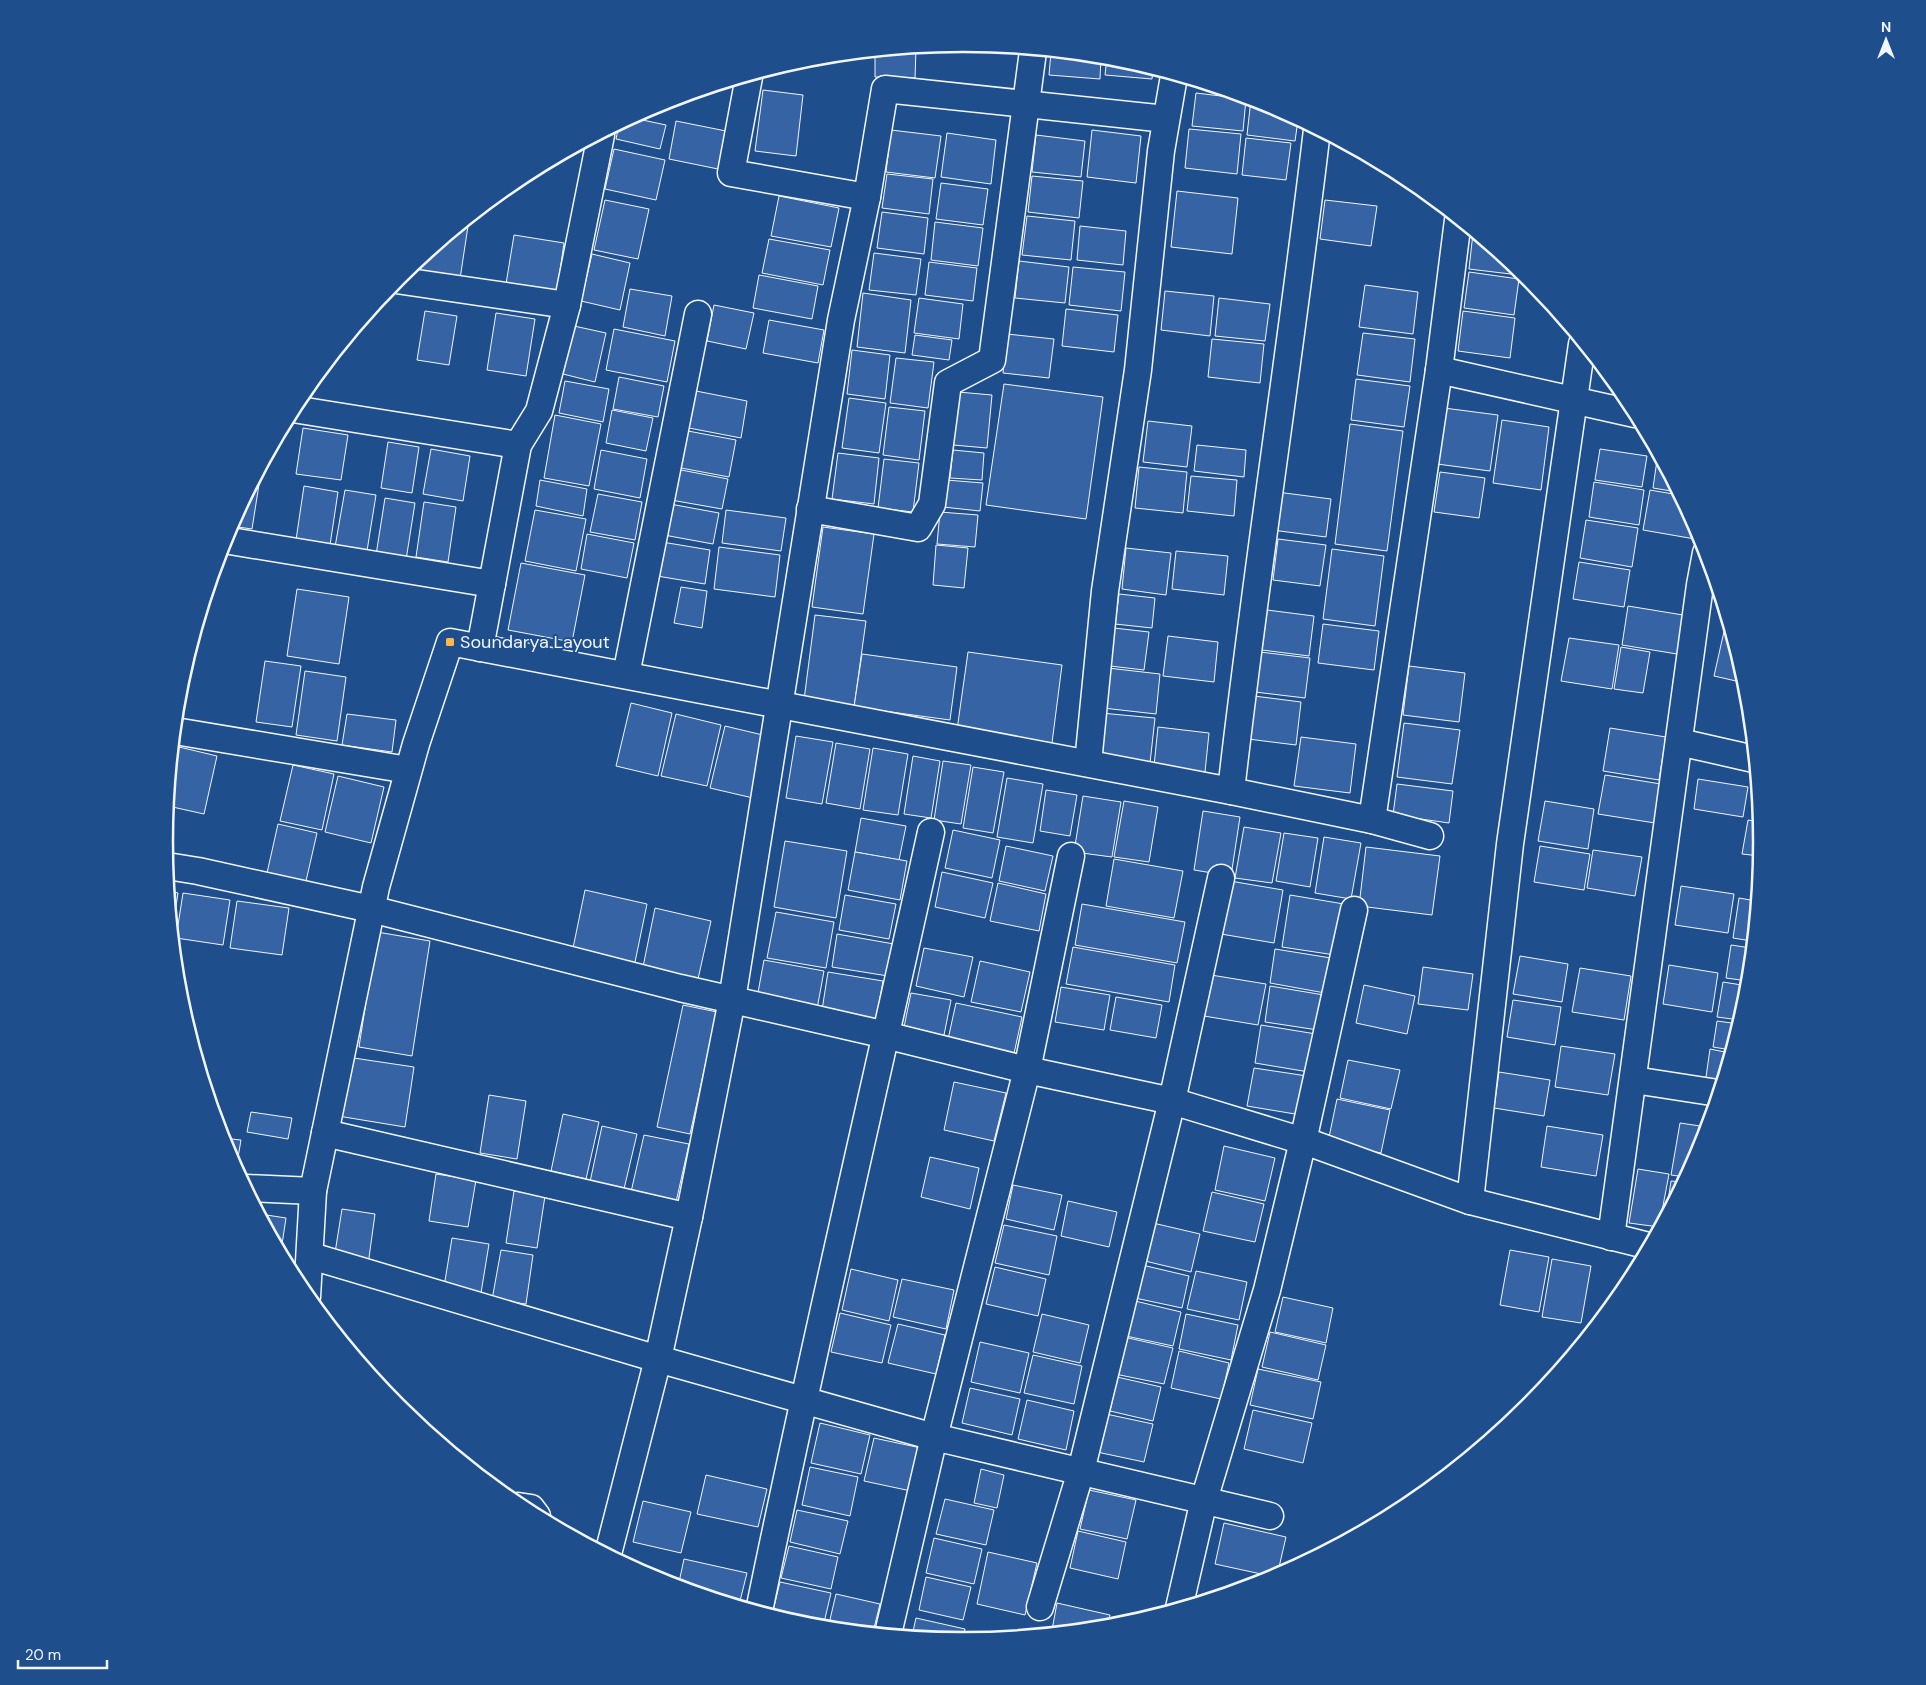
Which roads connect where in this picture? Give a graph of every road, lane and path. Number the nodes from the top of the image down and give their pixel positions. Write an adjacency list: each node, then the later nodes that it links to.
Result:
1 (1032, 56): 4 (street)
2 (748, 82): 8 (street)
3 (1177, 82): 5 (street)
4 (1027, 104): 5 (street); 8 (street); 19 (street)
5 (1166, 119): 29 (street)
6 (1316, 136): 31 (street)
7 (600, 141): 11 (street)
8 (867, 196): 19 (street)
9 (1457, 227): 14 (street)
10 (407, 282): 11 (street)
11 (567, 305): 18 (street)
12 (698, 314): 24 (street)
13 (1581, 351): 15 (street)
14 (1439, 370): 15 (street); 32 (street)
15 (1574, 400): 17 (street); 50 (street)
16 (302, 410): 18 (street)
17 (1625, 412)
18 (518, 445): 21 (street)
19 (810, 509): 25 (street)
20 (232, 541): 21 (street)
21 (492, 584): 23 (street)
22 (1708, 587): 27 (street)
23 (480, 648): 24 (street); 30 (street)
24 (626, 675): 25 (street)
25 (778, 705): 29 (street); 40 (street)
26 (181, 732): 30 (street)
27 (1679, 742): 28 (street); 43 (street)
28 (1748, 758)
29 (1088, 764): 31 (street)
30 (408, 770): 38 (street)
31 (1231, 791): 32 (street)
32 (1372, 820): 34 (street)
33 (931, 832): 41 (street)
34 (1430, 836)
35 (1071, 856): 42 (street)
36 (174, 867): 38 (street)
37 (1221, 878): 45 (street)
38 (372, 909): 40 (street); 46 (street)
39 (1354, 910): 47 (street)
40 (732, 1000): 41 (street); 51 (street)
41 (886, 1035): 42 (street); 57 (street)
42 (1027, 1070): 45 (street); 58 (street)
43 (1634, 1080): 44 (street); 52 (street)
44 (1712, 1092)
45 (1172, 1101): 47 (street); 59 (street)
46 (325, 1133): 49 (street); 51 (street)
47 (1303, 1142): 50 (street); 60 (street)
48 (252, 1188): 49 (street)
49 (313, 1191): 54 (street)
50 (1470, 1201): 52 (street)
51 (689, 1217): 56 (street)
52 (1611, 1237): 53 (street)
53 (1643, 1245)
54 (310, 1256): 55 (street); 56 (street)
55 (309, 1285)
56 (658, 1359): 57 (street); 62 (street)
57 (802, 1398): 58 (street); 64 (street)
58 (934, 1437): 59 (street); 66 (street)
59 (1081, 1472): 60 (street); 65 (street)
60 (1204, 1500): 61 (street); 63 (street)
61 (1270, 1516)
62 (609, 1549)
63 (1180, 1602)
64 (760, 1606)
65 (1040, 1607)
66 (889, 1629)

